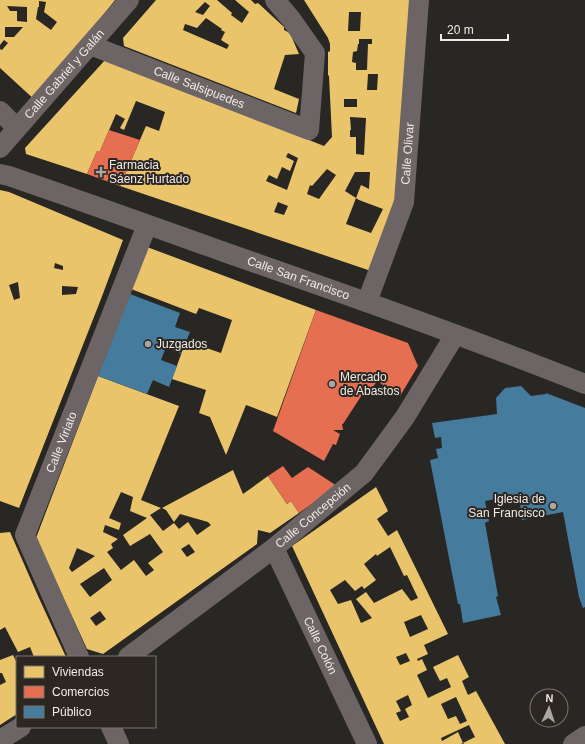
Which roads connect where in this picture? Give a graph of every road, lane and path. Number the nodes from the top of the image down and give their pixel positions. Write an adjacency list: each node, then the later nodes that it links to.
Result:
1 (129, 0): 4 (street, Calle Gabriel y Galán)
2 (275, 0): 4 (street, Calle Salsipuedes)
3 (419, 0): 10 (street, Calle Olivar)
4 (90, 45): 6 (street, Calle Gabriel y Galán)
5 (0, 111): 6 (street)
6 (17, 128): 7 (street, Calle Gabriel y Galán)
7 (0, 148)
8 (3, 174): 9 (street, Calle San Francisco)
9 (146, 225): 10 (street, Calle San Francisco); 14 (street, Calle Viriato)
10 (367, 302): 11 (street, Calle San Francisco)
11 (455, 335): 12 (street, Calle San Francisco); 13 (street, Calle Concepción)
12 (585, 384)
13 (274, 548): 15 (street, Calle Concepción); 21 (street, Calle Colón)
14 (78, 656)
15 (129, 656)
16 (19, 728): 19 (street)
17 (111, 728): 20 (street)
18 (585, 736): 22 (street)
19 (0, 740)
20 (119, 744)
21 (367, 744)
22 (573, 744)

